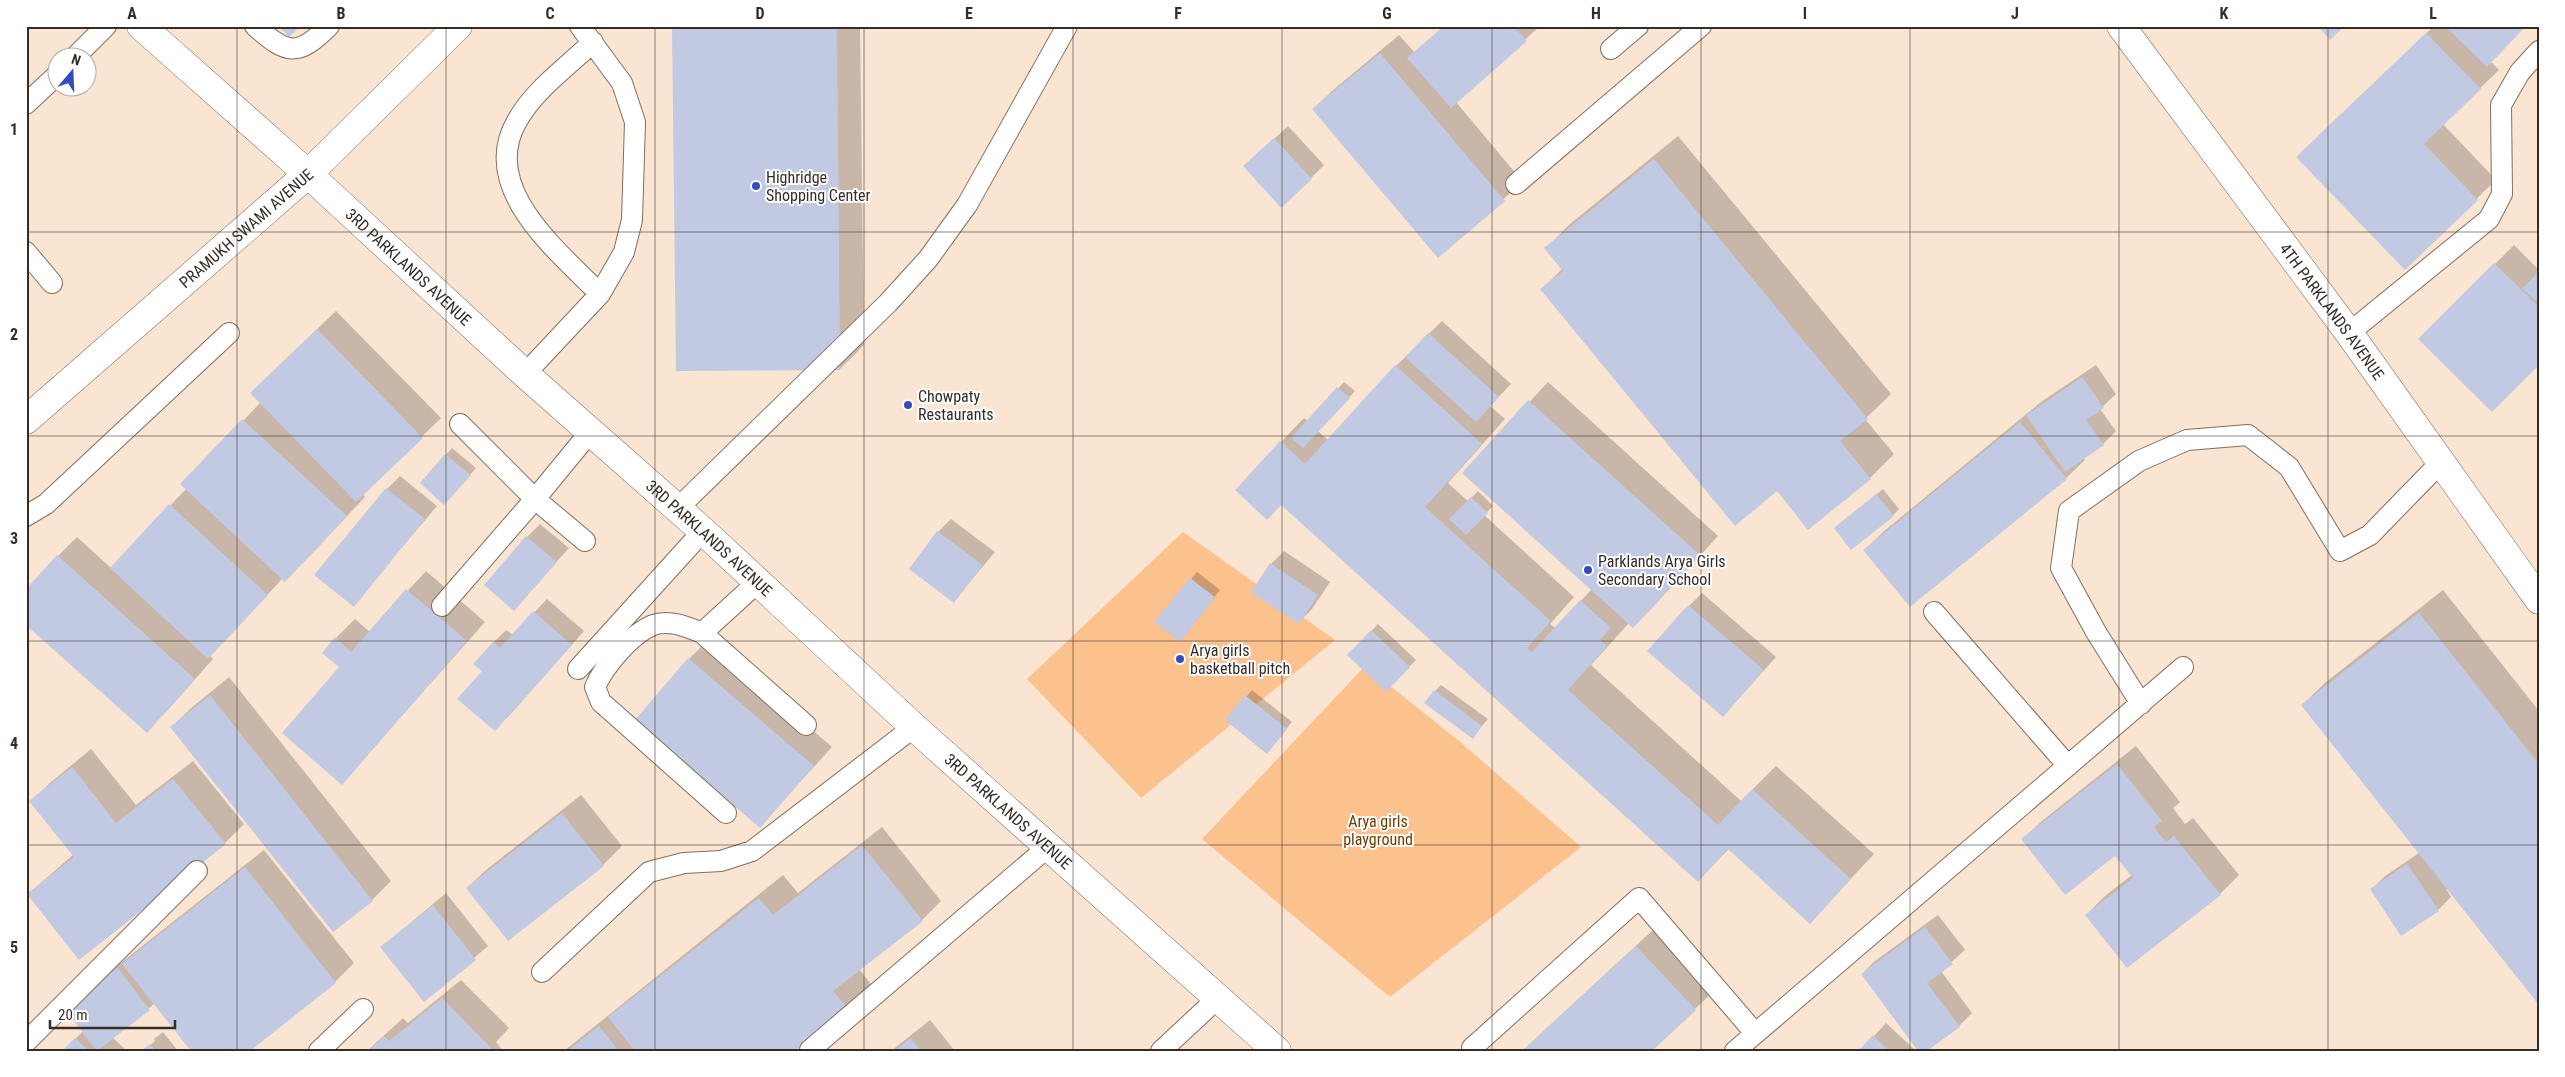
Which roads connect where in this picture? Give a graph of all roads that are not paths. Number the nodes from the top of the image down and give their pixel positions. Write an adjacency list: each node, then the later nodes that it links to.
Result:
1 (106, 26): 12 (lane)
2 (141, 26): 17 (street, 3RD PARKLANDS AVENUE)
3 (255, 26): 4 (lane)
4 (329, 26)
5 (458, 26): 17 (street, PRAMUKH SWAMI AVENUE)
6 (580, 26): 11 (lane)
7 (1067, 26): 30 (lane)
8 (1638, 26): 13 (lane)
9 (1701, 26): 18 (lane)
10 (2122, 26): 23 (street, 4TH PARKLANDS AVENUE)
11 (593, 42): 21 (lane); 21 (lane)
12 (84, 48)
13 (1610, 49)
14 (2539, 51): 23 (lane)
15 (48, 83): 16 (lane)
16 (26, 104)
17 (308, 174): 24 (street, 3RD PARKLANDS AVENUE); 25 (street, PRAMUKH SWAMI AVENUE)
18 (1516, 184)
19 (26, 252): 20 (lane)
20 (52, 283)
21 (600, 294): 24 (lane)
22 (229, 333): 31 (lane)
23 (2349, 333): 28 (street, 4TH PARKLANDS AVENUE)
24 (525, 374): 27 (street, 3RD PARKLANDS AVENUE)
25 (26, 420)
26 (460, 424): 29 (lane)
27 (590, 432): 29 (lane); 30 (street, 3RD PARKLANDS AVENUE)
28 (2441, 462): 35 (street, 4TH PARKLANDS AVENUE); 41 (lane)
29 (535, 499): 33 (lane); 36 (lane)
30 (677, 509): 32 (street, 3RD PARKLANDS AVENUE)
31 (26, 516)
32 (703, 531): 34 (street, 3RD PARKLANDS AVENUE); 40 (lane)
33 (585, 540)
34 (758, 582): 38 (lane); 43 (street, 3RD PARKLANDS AVENUE)
35 (2539, 600)
36 (442, 606)
37 (1934, 612): 44 (lane)
38 (702, 633): 42 (lane); 45 (lane)
39 (2183, 667): 41 (lane)
40 (578, 669)
41 (2141, 704): 44 (lane)
42 (806, 725)
43 (914, 727): 46 (street, 3RD PARKLANDS AVENUE); 48 (lane)
44 (2068, 766): 51 (lane)
45 (726, 813)
46 (1048, 847): 49 (street, 3RD PARKLANDS AVENUE); 55 (lane)
47 (197, 871): 52 (lane)
48 (542, 972)
49 (1219, 997): 54 (lane); 57 (street, 3RD PARKLANDS AVENUE)
50 (363, 1008): 56 (lane)
51 (1754, 1033): 53 (lane); 58 (lane)
52 (26, 1042)
53 (1472, 1048)
54 (1168, 1049)
55 (810, 1050)
56 (319, 1051)
57 (1277, 1051)
58 (1735, 1051)

